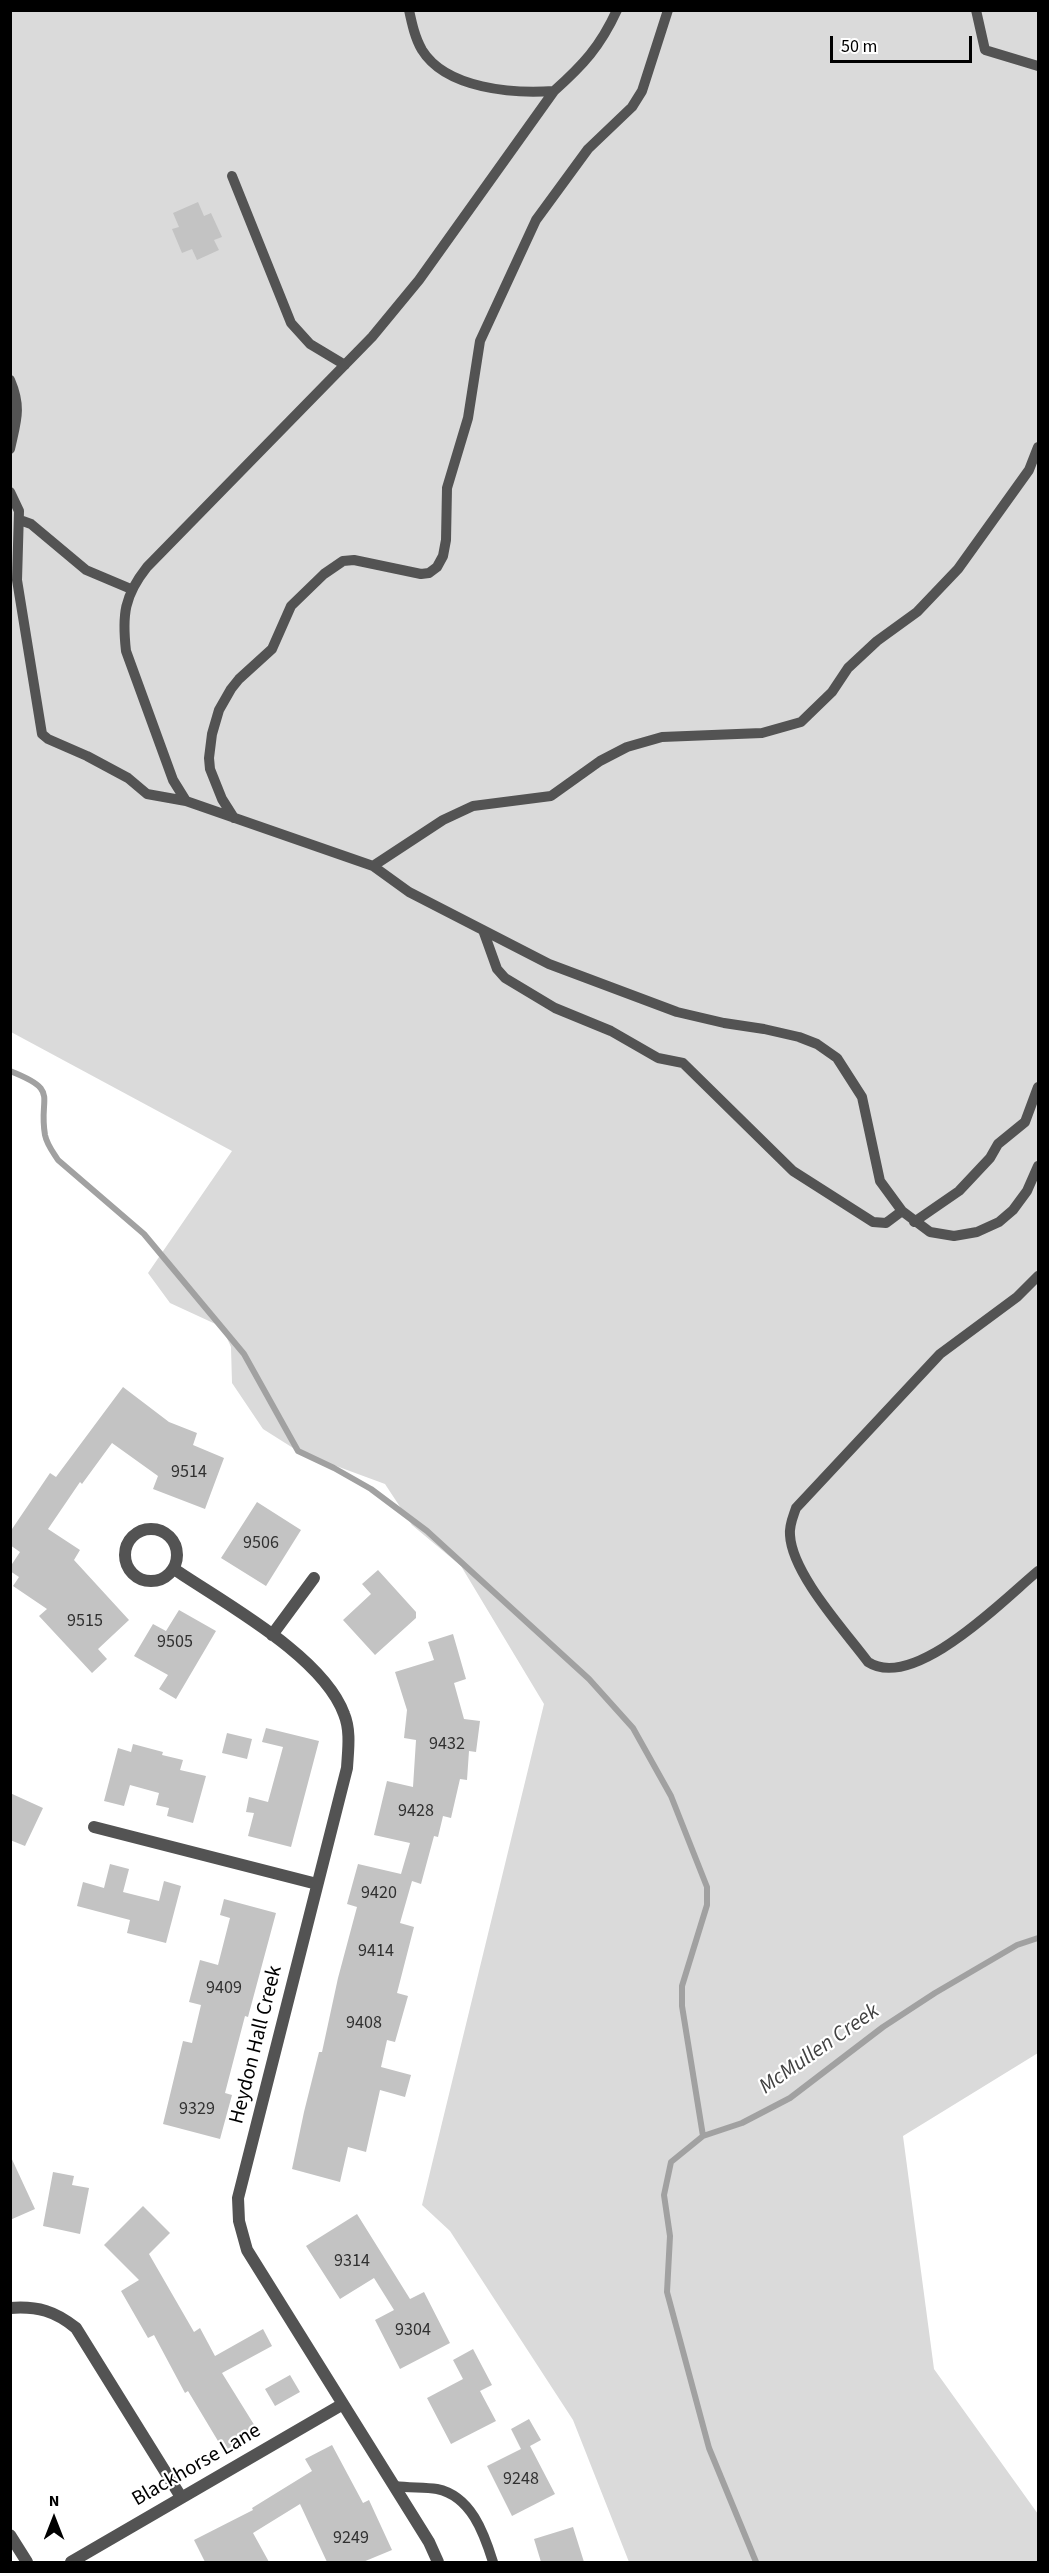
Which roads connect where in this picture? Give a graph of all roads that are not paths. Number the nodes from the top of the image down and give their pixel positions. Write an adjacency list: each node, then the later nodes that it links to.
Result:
1 (409, 10): 6 (lane)
2 (616, 10): 6 (lane)
3 (668, 10): 16 (lane)
4 (976, 10): 5 (lane)
5 (1038, 66)
6 (554, 91): 8 (lane)
7 (232, 176): 8 (lane)
8 (345, 365): 14 (lane)
9 (10, 380): 11 (lane)
10 (1038, 447): 17 (lane)
11 (10, 449)
12 (10, 492): 13 (lane)
13 (20, 520): 14 (lane); 15 (lane)
14 (131, 589): 15 (lane)
15 (186, 801): 16 (lane)
16 (234, 818): 17 (lane)
17 (372, 866): 18 (lane)
18 (483, 930): 21 (lane); 21 (lane)
19 (1038, 1087): 22 (lane)
20 (1038, 1166): 22 (lane)
21 (902, 1211): 22 (lane)
22 (914, 1222)
23 (1038, 1276): 25 (lane)
24 (174, 1569): 24 (street); 27 (street, Heydon Hall Creek)
25 (1038, 1571)
26 (314, 1578): 27 (street)
27 (273, 1635): 29 (street, Heydon Hall Creek)
28 (94, 1827): 29 (street)
29 (317, 1884): 31 (street, Heydon Hall Creek)
30 (10, 2308): 33 (street)
31 (343, 2404): 32 (street, Heydon Hall Creek); 33 (street, Blackhorse Lane)
32 (395, 2486): 37 (street, Heydon Hall Creek); 38 (lane)
33 (181, 2497): 36 (street, Blackhorse Lane)
34 (10, 2535): 35 (street)
35 (27, 2562)
36 (71, 2562)
37 (438, 2562)
38 (493, 2562)

